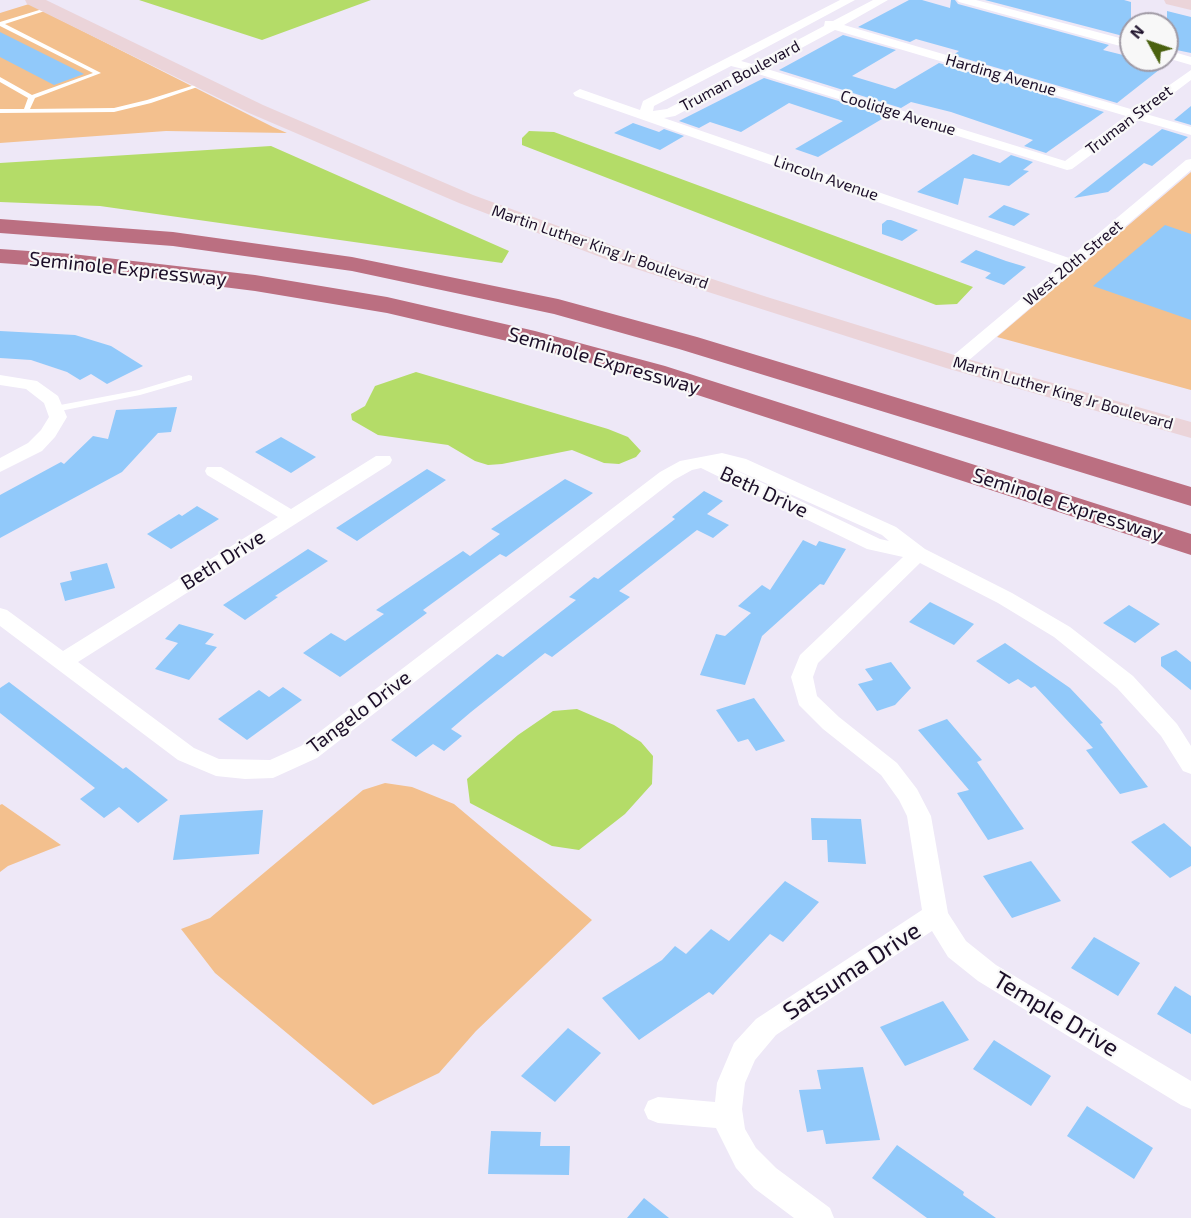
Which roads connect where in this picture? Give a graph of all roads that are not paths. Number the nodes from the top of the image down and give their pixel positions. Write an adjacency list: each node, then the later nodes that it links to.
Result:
1 (849, 0): 7 (street, Truman Boulevard)
2 (882, 0): 9 (street, Truman Boulevard)
3 (963, 0): 10 (street)
4 (1172, 0): 6 (main road)
5 (50, 3): 8 (lane); 14 (main road, Martin Luther King Jr Boulevard)
6 (1191, 5)
7 (811, 19): 9 (street, Harding Avenue); 11 (street, Truman Boulevard)
8 (0, 24): 17 (lane)
9 (835, 26): 12 (street, Truman Boulevard); 20 (street, Harding Avenue)
10 (1119, 42)
11 (729, 61): 12 (street, Coolidge Avenue); 21 (street, Truman Boulevard)
12 (754, 68): 21 (street, Truman Boulevard); 24 (street, Coolidge Avenue)
13 (1191, 74): 20 (street, Truman Street)
14 (216, 79): 19 (lane); 28 (main road, Martin Luther King Jr Boulevard)
15 (0, 80): 17 (lane)
16 (580, 93): 21 (street, Lincoln Avenue)
17 (32, 97): 19 (lane)
18 (0, 111): 19 (lane)
19 (26, 111)
20 (1137, 115): 22 (street, Harding Avenue); 24 (street, Truman Street)
21 (646, 116): 27 (street, Lincoln Avenue)
22 (1191, 131)
23 (1191, 163): 27 (street, West 20th Street)
24 (1067, 166)
25 (0, 226): 38 (highway, Seminole Expressway)
26 (0, 256): 40 (highway, Seminole Expressway)
27 (1071, 264): 28 (street, West 20th Street)
28 (963, 355): 31 (main road, Martin Luther King Jr Boulevard); 33 (main road, Martin Luther King Jr Boulevard)
29 (189, 378): 32 (lane)
30 (0, 380): 32 (street)
31 (1191, 408)
32 (55, 409): 36 (street)
33 (1191, 430)
34 (383, 460): 39 (street, Beth Drive)
35 (700, 461): 41 (street, Beth Drive); 43 (street, Tangelo Drive)
36 (0, 466)
37 (214, 471): 39 (street)
38 (1191, 497)
39 (291, 517): 43 (street, Beth Drive)
40 (1191, 545)
41 (918, 554): 44 (street, Beth Drive); 45 (street, Satsuma Drive)
42 (0, 615): 43 (street, Tangelo Drive)
43 (63, 661)
44 (1191, 765)
45 (936, 915): 46 (street, Temple Drive); 48 (street, Satsuma Drive)
46 (1191, 1096)
47 (658, 1110): 48 (street)
48 (729, 1116): 49 (street, Satsuma Drive)
49 (819, 1218)

